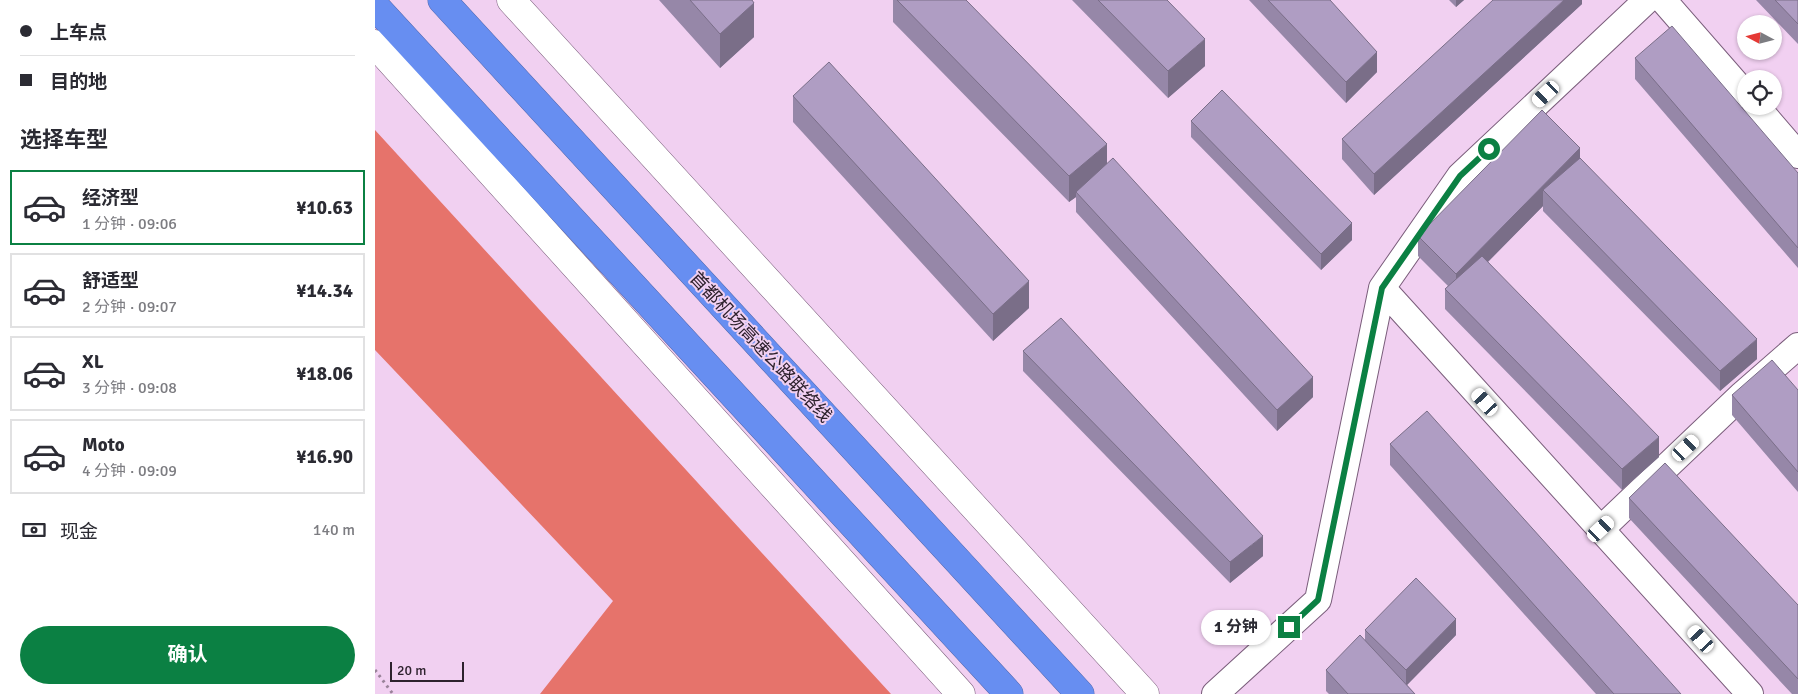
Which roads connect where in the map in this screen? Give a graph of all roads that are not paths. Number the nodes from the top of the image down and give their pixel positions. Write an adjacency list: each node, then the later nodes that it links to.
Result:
1 (442, 0): 19 (highway, 首都机场高速公路联络线)
2 (511, 0): 20 (main road)
3 (1647, 0): 14 (street)
4 (1663, 0): 9 (street)
5 (1686, 0): 8 (street)
6 (375, 6): 18 (highway)
7 (375, 44): 17 (main road)
8 (1747, 70)
9 (1737, 86)
10 (1782, 109): 12 (street)
11 (1764, 115): 13 (street)
12 (1798, 128)
13 (1798, 155)
14 (1382, 288): 16 (street); 21 (street)
15 (1798, 346): 16 (street)
16 (1601, 529): 22 (street)
17 (961, 694)
18 (1009, 694)
19 (1080, 694)
20 (1145, 694)
21 (1215, 694)
22 (1750, 694)

